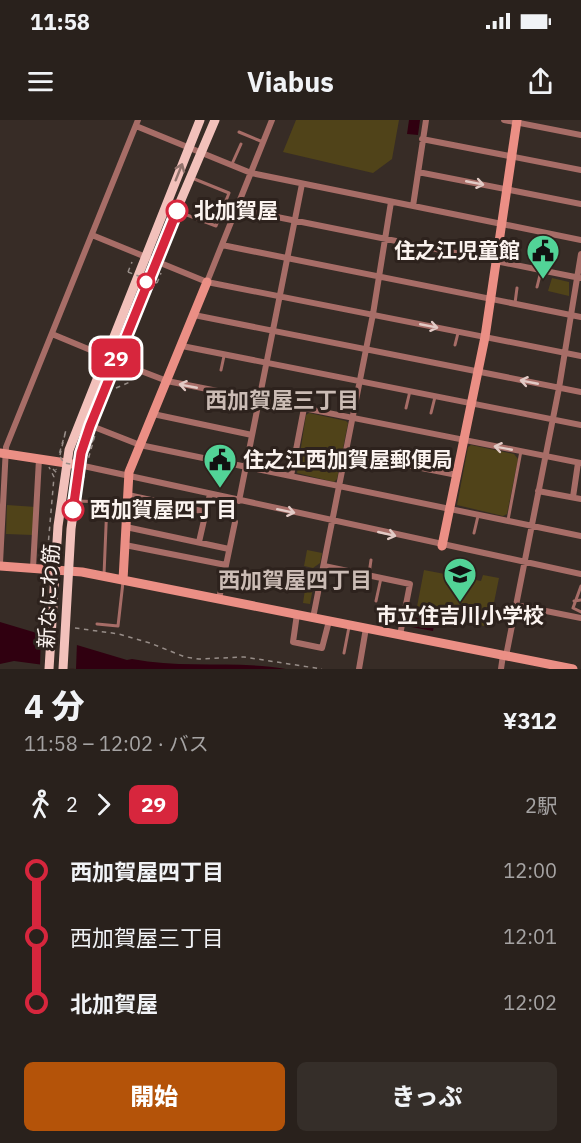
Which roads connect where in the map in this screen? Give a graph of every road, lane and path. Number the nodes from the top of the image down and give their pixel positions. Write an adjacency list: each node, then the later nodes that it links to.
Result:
1 (200, 120): 13 (main road, 新なにわ筋)
2 (215, 120): 14 (main road, 新なにわ筋)
3 (272, 120): 11 (street)
4 (426, 120): 10 (street)
5 (504, 120): 6 (street)
6 (516, 121): 9 (street); 15 (street)
7 (137, 123): 13 (street); 30 (street)
8 (239, 132): 11 (lane)
9 (581, 135)
10 (422, 139): 15 (street); 18 (street)
11 (263, 142): 19 (street)
12 (241, 144): 16 (lane)
13 (189, 148): 14 (street); 36 (main road, 新なにわ筋, one-way to 13)
14 (202, 154): 16 (street); 20 (main road, 新なにわ筋)
15 (512, 156): 17 (street); 22 (street)
16 (232, 166): 19 (street)
17 (581, 170)
18 (418, 172): 22 (street, one-way to 22); 25 (street)
19 (250, 173): 21 (street); 26 (street)
20 (192, 178): 27 (main road, 新なにわ筋); 27 (lane)
21 (302, 184): 23 (street); 28 (street)
22 (507, 189): 24 (street); 29 (street)
23 (391, 202): 25 (street); 31 (street)
24 (581, 204)
25 (413, 206): 29 (street)
26 (237, 209): 28 (street); 33 (street)
27 (177, 211): 36 (main road, 新なにわ筋)
28 (294, 221): 31 (street); 35 (street)
29 (502, 223): 32 (street); 37 (street)
30 (92, 235): 36 (street); 55 (street)
31 (385, 239): 37 (street); 41 (street)
32 (581, 240)
33 (222, 245): 35 (street); 43 (street)
34 (581, 254): 42 (street)
35 (286, 258): 41 (street); 46 (street)
36 (150, 259): 43 (street); 63 (main road, 新なにわ筋); 65 (main road, 新なにわ筋)
37 (495, 261): 39 (street); 47 (street)
38 (132, 262): 40 (path, bridge)
39 (541, 271): 42 (street); 44 (lane)
40 (161, 273)
41 (379, 276): 47 (street); 49 (street)
42 (579, 278): 51 (street)
43 (207, 282): 46 (street); 50 (street)
44 (537, 287)
45 (517, 288): 48 (lane)
46 (279, 296): 49 (street); 53 (street)
47 (490, 298): 48 (street); 56 (street)
48 (515, 303): 51 (street)
49 (373, 314): 54 (street, one-way to 54); 60 (street)
50 (194, 315): 53 (street); 59 (street)
51 (572, 315): 52 (street); 61 (street)
52 (581, 317)
53 (272, 331): 60 (street); 67 (street)
54 (458, 332): 56 (street); 57 (lane)
55 (52, 334): 63 (street); 93 (street)
56 (485, 337): 61 (street); 69 (street)
57 (455, 345)
58 (137, 346): 66 (path)
59 (182, 346): 62 (street); 70 (street)
60 (366, 349): 69 (street); 72 (street)
61 (566, 352): 64 (street); 74 (street)
62 (224, 354): 67 (street); 68 (lane)
63 (105, 356): 98 (main road, 新なにわ筋)
64 (581, 356)
65 (115, 361): 70 (street); 87 (main road, 新なにわ筋)
66 (126, 362)
67 (266, 362): 72 (street); 78 (street)
68 (220, 370)
69 (478, 371): 74 (street, one-way to 69); 79 (street)
70 (167, 381): 78 (street, one-way to 70); 83 (street)
71 (130, 382): 73 (path)
72 (360, 382): 75 (street); 84 (street)
73 (116, 388)
74 (560, 388): 76 (street); 85 (street)
75 (410, 391): 77 (street); 81 (lane)
76 (581, 392)
77 (435, 396): 79 (street); 82 (lane)
78 (259, 399): 80 (street); 88 (street)
79 (471, 404): 85 (street); 89 (street)
80 (304, 408): 84 (street); 103 (street)
81 (406, 408)
82 (431, 413)
83 (153, 414): 88 (street); 90 (street)
84 (353, 418): 89 (street); 92 (street)
85 (552, 420): 86 (street); 96 (street)
86 (581, 425)
87 (90, 426): 90 (street); 101 (main road, 新なにわ筋)
88 (252, 435): 100 (street)
89 (464, 440): 91 (street, one-way to 89); 102 (street)
90 (140, 445): 100 (street); 104 (street)
91 (521, 451): 96 (street); 117 (lane)
92 (346, 453): 102 (street); 105 (street)
93 (3, 454): 97 (street); 126 (street)
94 (60, 454): 95 (path, bridge)
95 (87, 456)
96 (546, 456): 99 (street); 106 (street)
97 (39, 459): 98 (street); 134 (street)
98 (67, 463): 101 (street); 135 (main road, 新なにわ筋)
99 (580, 463): 108 (street)
100 (245, 466): 103 (street); 112 (street)
101 (82, 469): 104 (street); 111 (main road, 新なにわ筋)
102 (457, 475): 114 (street)
103 (291, 476): 105 (street)
104 (129, 477): 107 (street); 109 (street)
105 (339, 486): 114 (street); 118 (street)
106 (538, 491): 108 (street); 120 (street)
107 (210, 495): 112 (street); 115 (street)
108 (573, 497): 110 (street)
109 (128, 499): 113 (path); 115 (street); 121 (street)
110 (581, 499)
111 (74, 501): 113 (lane); 136 (main road, 新なにわ筋)
112 (238, 501): 118 (street, one-way to 118)
113 (107, 502): 138 (lane)
114 (450, 508): 116 (street); 127 (street)
115 (206, 512): 124 (street)
116 (478, 514): 117 (street); 122 (lane)
117 (508, 520): 120 (street)
118 (333, 521): 127 (street, one-way to 127); 133 (street)
119 (235, 522): 128 (street)
120 (531, 526): 123 (street); 130 (street)
121 (126, 527): 124 (street); 125 (street)
122 (474, 533)
123 (581, 536)
124 (199, 542): 128 (street)
125 (125, 545): 132 (street); 141 (street)
126 (0, 546): 131 (street)
127 (442, 546): 130 (street)
128 (229, 549): 132 (street)
129 (372, 560): 139 (lane)
130 (524, 563): 137 (street); 147 (street)
131 (0, 564): 134 (street)
132 (226, 565): 143 (street)
133 (324, 566): 139 (street); 150 (street)
134 (33, 568): 135 (street)
135 (56, 569): 136 (street); 160 (main road, 新なにわ筋)
136 (69, 570): 138 (street); 156 (main road, 新なにわ筋)
137 (581, 574)
138 (104, 576): 141 (street)
139 (368, 576): 140 (street)
140 (381, 578): 146 (lane); 157 (street)
141 (123, 580): 143 (street); 153 (lane)
142 (581, 585): 145 (lane)
143 (219, 599): 149 (street)
144 (581, 600): 145 (lane)
145 (574, 601): 148 (lane)
146 (376, 602)
147 (516, 605): 151 (street); 159 (street)
148 (581, 612)
149 (297, 615): 150 (street); 152 (street)
150 (313, 618): 152 (street)
151 (581, 618)
152 (328, 621): 154 (street)
153 (97, 624)
154 (350, 625): 155 (street); 158 (lane)
155 (366, 628): 157 (street); 163 (street)
156 (70, 629): 161 (main road, 新なにわ筋); 162 (path)
157 (400, 635): 159 (street)
158 (344, 653)
159 (504, 656): 164 (street); 165 (street)
160 (49, 669)
161 (63, 669)
162 (322, 669)
163 (358, 669)
164 (501, 669)
165 (573, 669)

